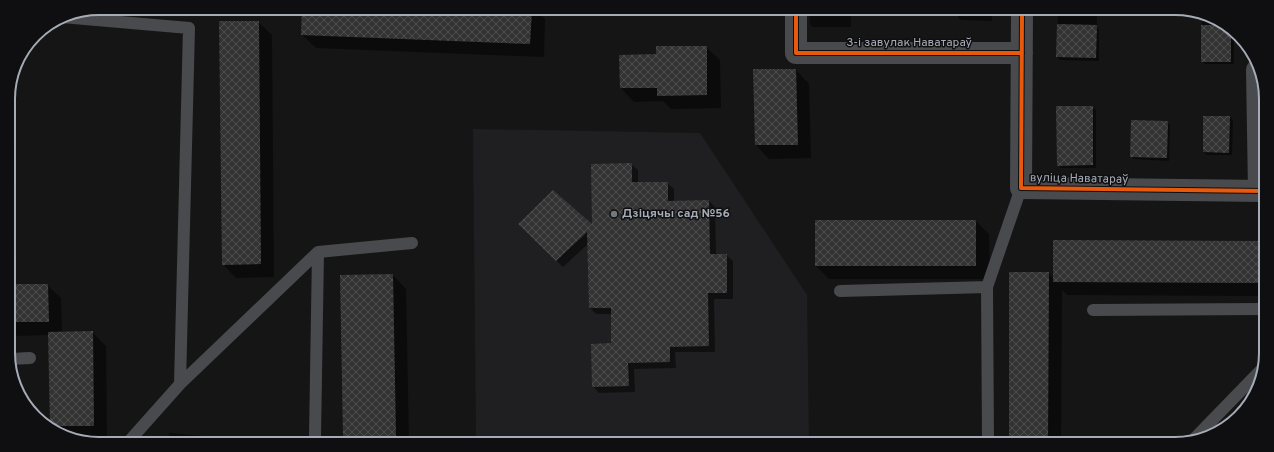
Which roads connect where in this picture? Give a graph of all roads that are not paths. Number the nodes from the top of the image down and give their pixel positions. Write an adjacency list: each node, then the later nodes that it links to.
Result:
1 (796, 15): 4 (street, 3-і завулак Наватараў)
2 (1022, 15): 4 (street, вуліца Наватараў)
3 (77, 18): 18 (lane)
4 (1022, 53): 7 (street, вуліца Наватараў)
5 (1258, 86): 6 (street)
6 (1259, 130)
7 (1021, 188): 8 (street, вуліца Наватараў); 11 (lane)
8 (1259, 191)
9 (412, 243): 10 (lane)
10 (318, 252): 18 (lane); 21 (lane)
11 (987, 287): 12 (lane); 22 (lane)
12 (840, 291)
13 (1259, 309): 14 (lane)
14 (1093, 310)
15 (30, 358): 16 (lane)
16 (15, 359)
17 (1256, 375): 19 (lane)
18 (180, 384): 20 (lane)
19 (1200, 433)
20 (134, 437)
21 (315, 437)
22 (988, 437)

